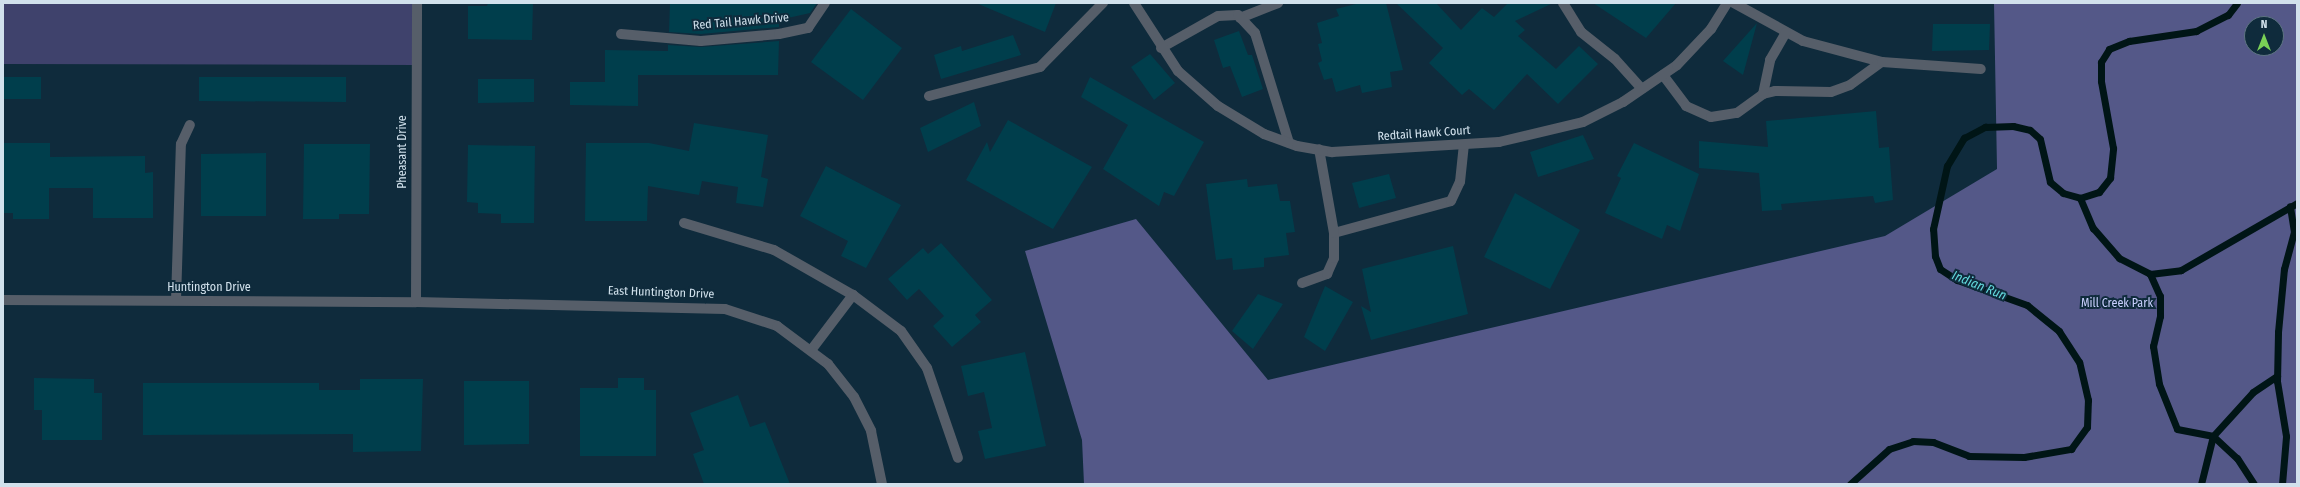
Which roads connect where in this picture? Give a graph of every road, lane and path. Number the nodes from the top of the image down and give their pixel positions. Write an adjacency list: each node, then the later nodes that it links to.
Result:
1 (417, 3): 29 (street, Pheasant Drive)
2 (825, 3): 11 (street, Red Tail Hawk Drive)
3 (1103, 3): 18 (street)
4 (1134, 3): 12 (street, Redtail Hawk Court)
5 (1278, 3): 9 (street)
6 (1562, 3): 16 (street)
7 (1727, 3): 15 (street, Redtail Hawk Court)
8 (1734, 3): 10 (street)
9 (1240, 18): 12 (street); 20 (street)
10 (1786, 32): 13 (street); 17 (street)
11 (622, 34)
12 (1161, 48): 20 (street, Redtail Hawk Court)
13 (1882, 62): 14 (street); 17 (street)
14 (1981, 69)
15 (1663, 75): 16 (street, Redtail Hawk Court); 17 (street)
16 (1642, 89): 21 (street, Redtail Hawk Court)
17 (1763, 94)
18 (929, 96)
19 (190, 125): 28 (street)
20 (1289, 143): 22 (street, Redtail Hawk Court)
21 (1464, 145): 22 (street, Redtail Hawk Court); 24 (street)
22 (1319, 149): 24 (street)
23 (684, 223): 26 (street)
24 (1334, 233): 25 (street)
25 (1302, 283)
26 (853, 294): 30 (street); 31 (street)
27 (3, 300): 28 (street, Huntington Drive)
28 (176, 300): 29 (street, Huntington Drive)
29 (416, 302): 30 (street, East Huntington Drive)
30 (812, 349): 32 (street, East Huntington Drive)
31 (958, 458)
32 (882, 484)

